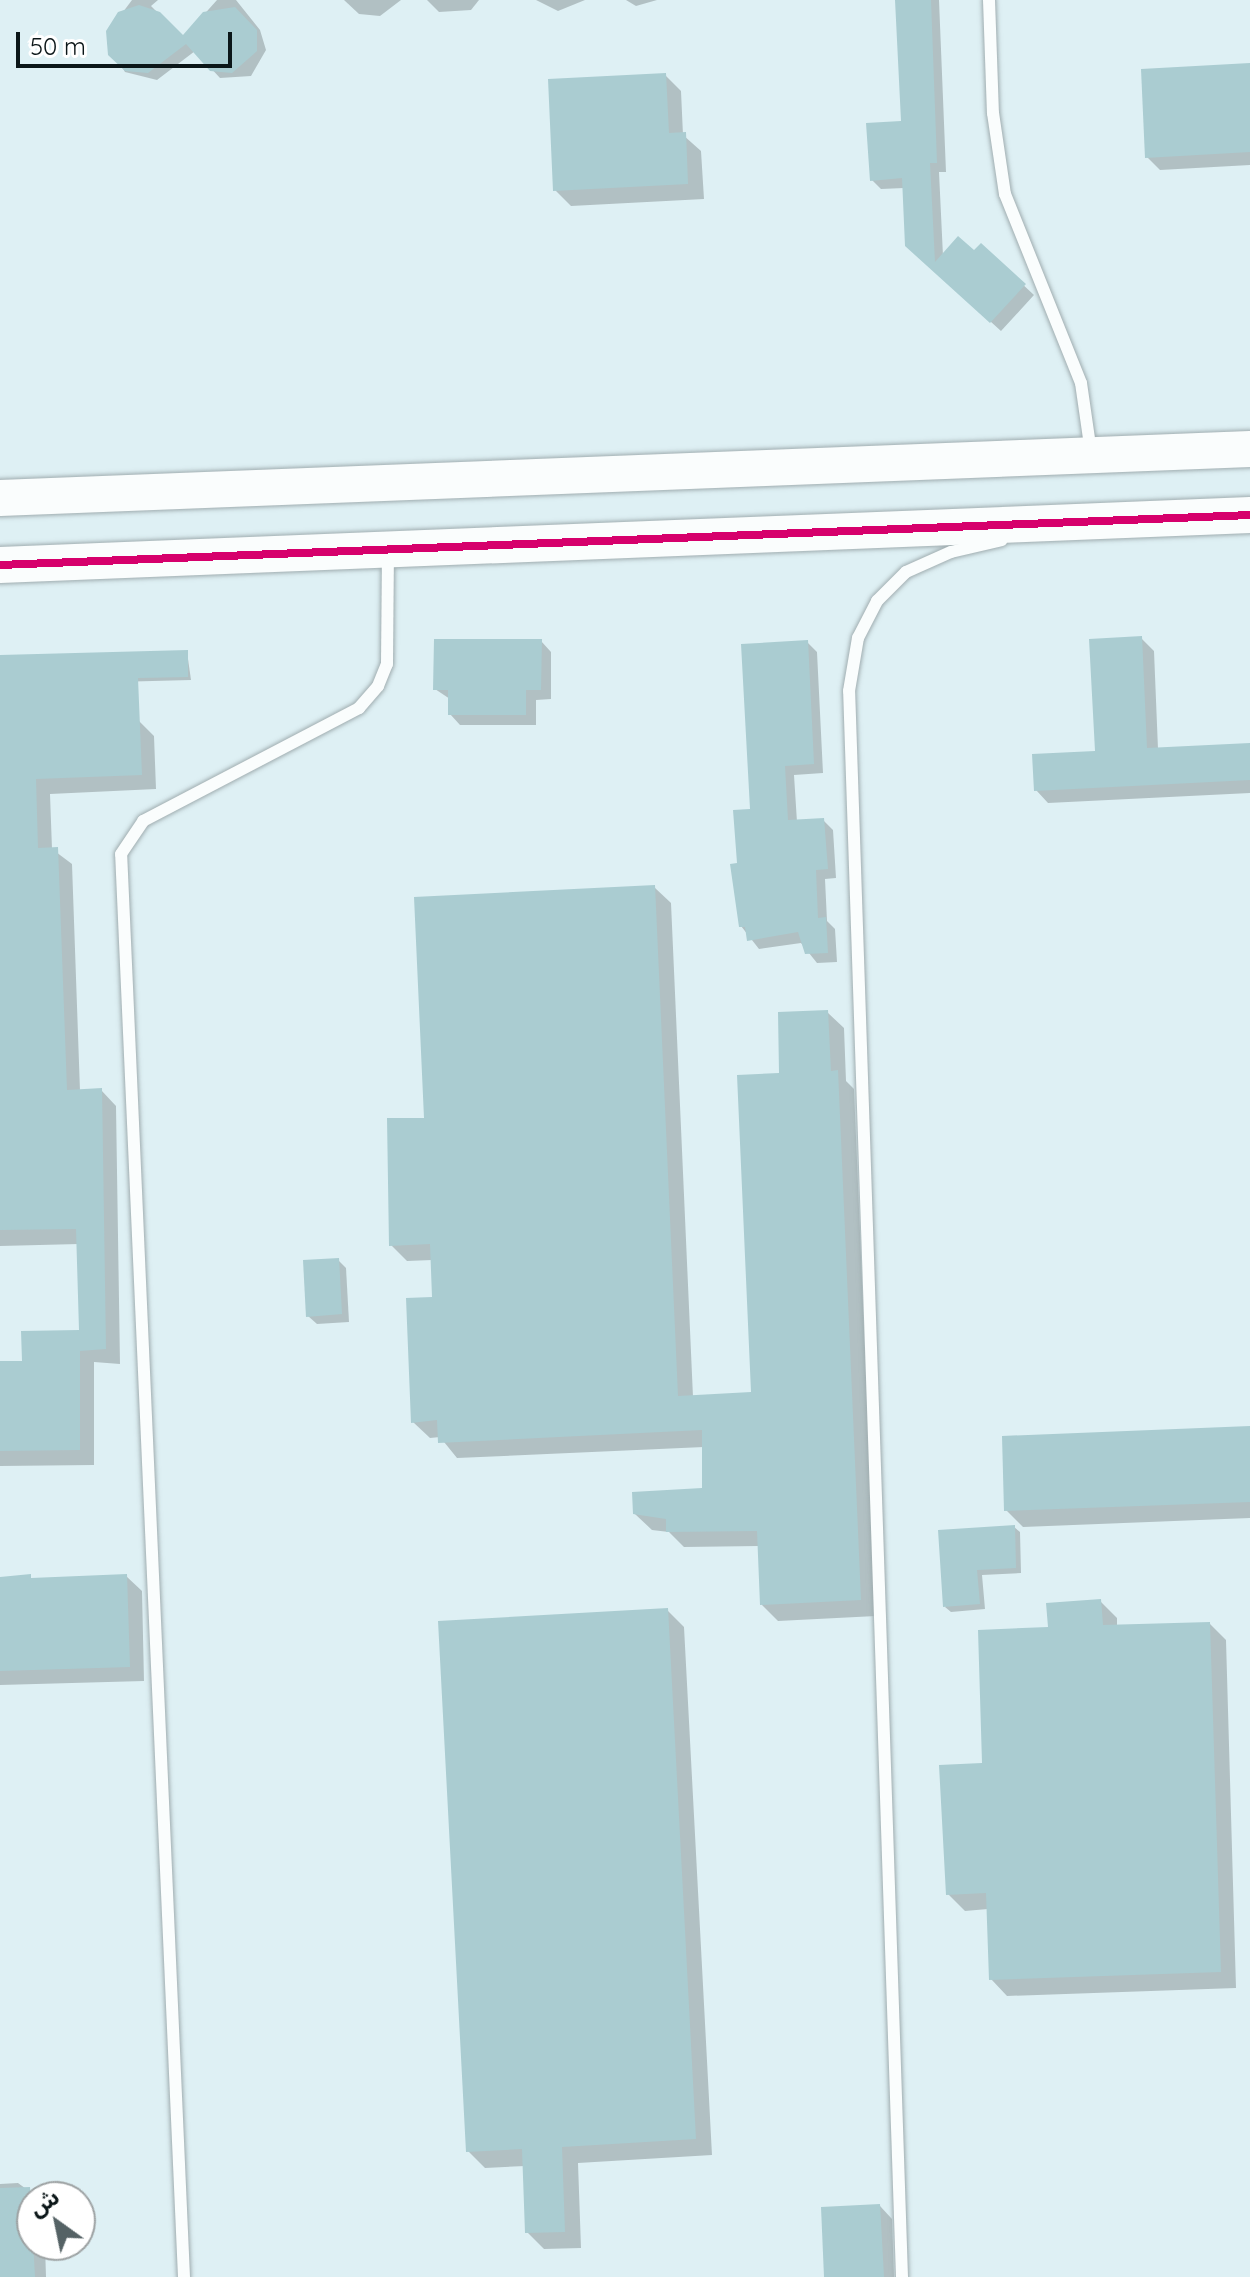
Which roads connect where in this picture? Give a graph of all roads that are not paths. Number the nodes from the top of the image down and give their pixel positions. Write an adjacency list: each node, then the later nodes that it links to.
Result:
1 (989, 0): 3 (lane)
2 (1250, 449): 3 (street)
3 (1091, 455): 4 (street)
4 (0, 498)
5 (1250, 515): 6 (street)
6 (1156, 519): 7 (street); 10 (lane)
7 (388, 549): 8 (street); 9 (lane)
8 (0, 565)
9 (184, 2277)
10 (902, 2277)

